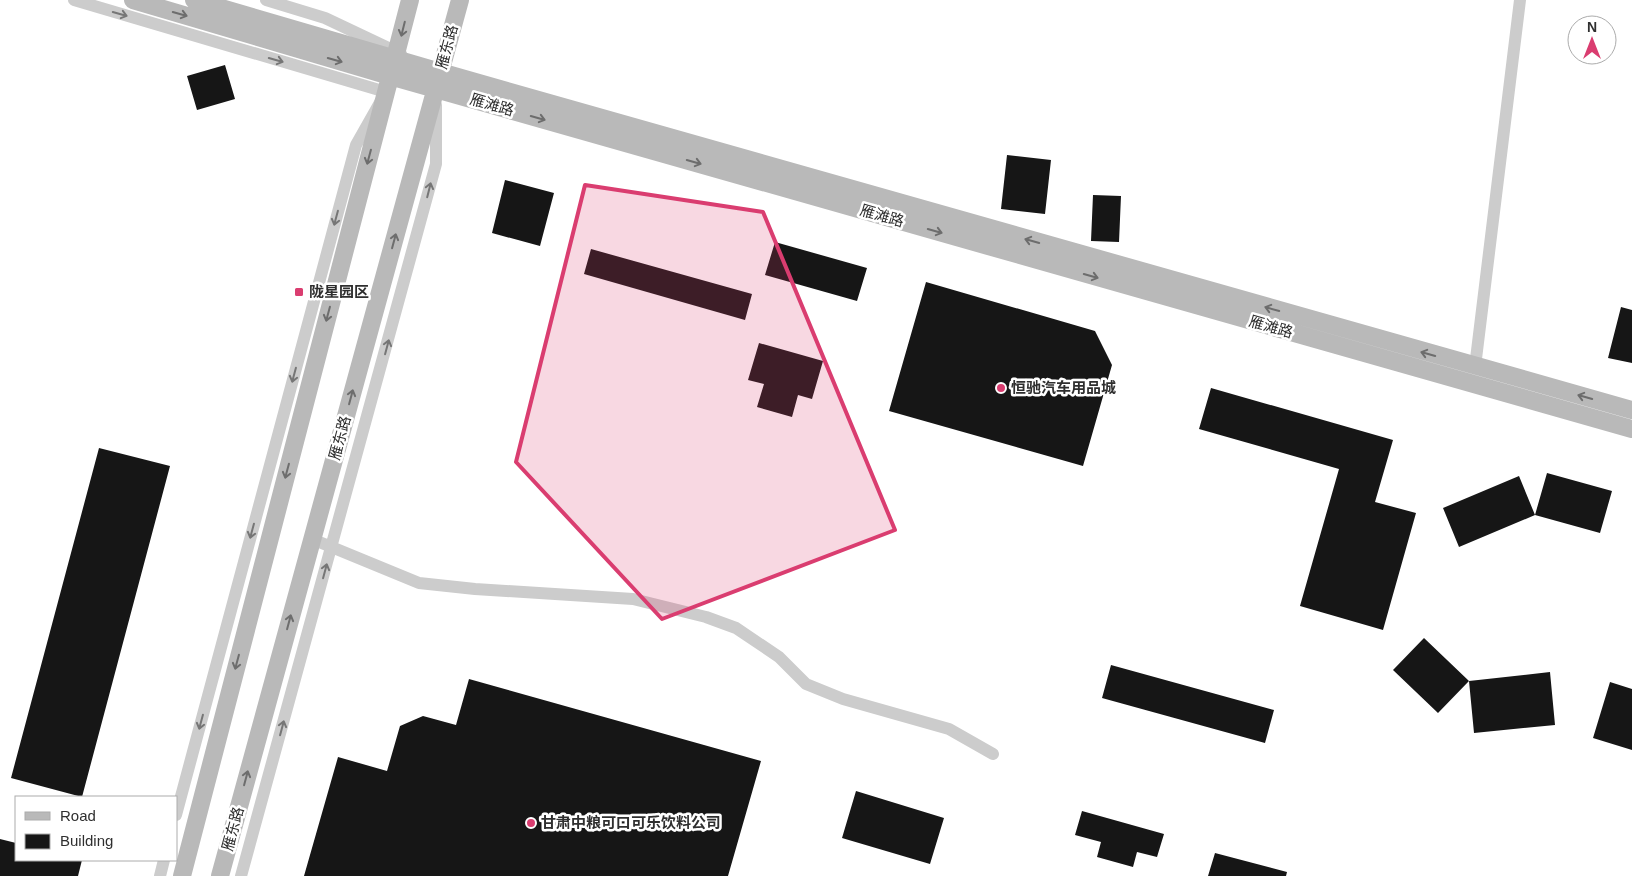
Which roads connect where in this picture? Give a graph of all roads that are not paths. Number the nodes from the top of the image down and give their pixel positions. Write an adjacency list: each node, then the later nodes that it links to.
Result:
1 (74, 0): 8 (street, 雁滩路, one-way to 8)
2 (133, 0): 8 (main road, 雁滩路, one-way to 8)
3 (194, 0): 8 (main road, 雁滩路)
4 (266, 0): 8 (street, 雁滩路)
5 (410, 0): 8 (main road, one-way to 8)
6 (460, 0): 9 (main road, 雁东路)
7 (1520, 0): 10 (street)
8 (392, 70): 9 (main road, 雁滩路); 9 (street, 雁滩路); 16 (street, one-way to 16); 19 (main road, one-way to 19)
9 (438, 80): 10 (main road, 雁滩路, one-way to 9); 12 (main road, 雁滩路, one-way to 12); 13 (main road, 雁东路, one-way to 9); 14 (street, one-way to 9)
10 (1475, 367): 11 (main road, 雁滩路, one-way to 10)
11 (1632, 410)
12 (1632, 429)
13 (312, 539): 14 (street); 20 (main road, 雁东路, one-way to 13)
14 (332, 547): 15 (street); 21 (street, one-way to 14)
15 (993, 754)
16 (178, 808)
17 (164, 861): 18 (street)
18 (160, 876)
19 (182, 876)
20 (220, 876)
21 (241, 876)

